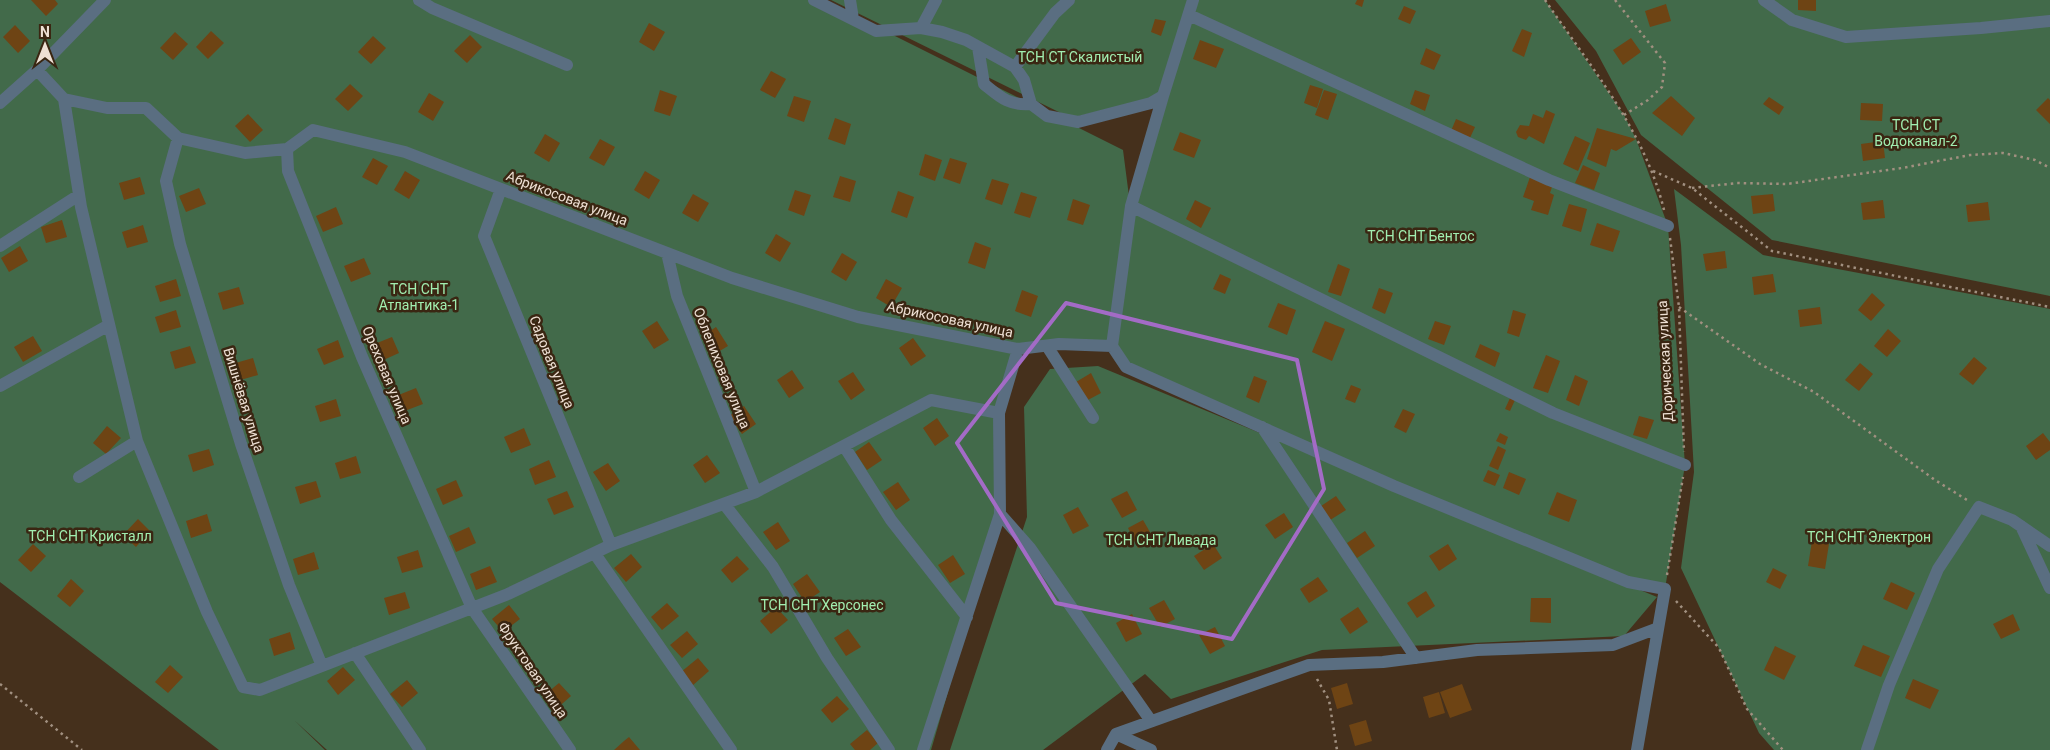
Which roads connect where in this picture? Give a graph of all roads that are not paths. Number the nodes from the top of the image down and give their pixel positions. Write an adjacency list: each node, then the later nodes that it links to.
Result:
1 (105, 0): 16 (street)
2 (419, 0): 14 (street)
3 (814, 0): 10 (street)
4 (850, 0): 10 (street)
5 (936, 0): 12 (street)
6 (1069, 0): 15 (street)
7 (1192, 0): 9 (street)
8 (1764, 0): 11 (street)
9 (1189, 15): 17 (street); 26 (street)
10 (853, 19): 12 (street)
11 (2050, 21)
12 (922, 28): 13 (street)
13 (978, 47): 15 (street); 20 (street)
14 (566, 64)
15 (1015, 67): 20 (street)
16 (37, 70): 18 (street); 19 (street)
17 (1163, 96): 20 (street); 25 (street)
18 (64, 99): 21 (street); 24 (street)
19 (0, 103)
20 (1031, 104)
21 (178, 138): 22 (street); 54 (street, Вишнёвая улица)
22 (287, 149): 23 (street, Абрикосовая улица); 49 (street, Ореховая улица)
23 (501, 189): 28 (street, Абрикосовая улица); 45 (street, Садовая улица)
24 (79, 195): 27 (street); 29 (street)
25 (1130, 206): 31 (street); 39 (street)
26 (1668, 226)
27 (0, 246)
28 (667, 253): 32 (street, Абрикосовая улица); 41 (street, Облепиховая улица)
29 (109, 325): 33 (street); 37 (street)
30 (1048, 346): 31 (street, Абрикосовая улица); 32 (street, Абрикосовая улица); 35 (street)
31 (1112, 346): 36 (street)
32 (1018, 349): 34 (street)
33 (0, 386)
34 (999, 413): 38 (street); 43 (street)
35 (1093, 418)
36 (1262, 427): 51 (street); 53 (street)
37 (137, 441): 40 (street); 54 (street)
38 (844, 446): 41 (street); 50 (street)
39 (1685, 465)
40 (79, 477)
41 (756, 492): 42 (street)
42 (725, 505): 45 (street); 60 (street)
43 (1000, 514): 50 (street); 55 (street)
44 (2021, 526): 46 (street); 48 (street); 65 (street)
45 (611, 545): 47 (street)
46 (2050, 546)
47 (595, 554): 49 (street); 59 (street)
48 (2050, 588)
49 (472, 608): 52 (street); 58 (street, Фруктовая улица)
50 (967, 617): 61 (street)
51 (1658, 628): 53 (street); 64 (street)
52 (355, 654): 54 (street); 57 (street)
53 (1416, 658): 55 (street)
54 (322, 666)
55 (1151, 720): 56 (street)
56 (1116, 734): 62 (street); 63 (street)
57 (420, 750)
58 (570, 750)
59 (731, 750)
60 (890, 750)
61 (923, 750)
62 (1107, 750)
63 (1151, 750)
64 (1637, 750)
65 (1867, 750)

